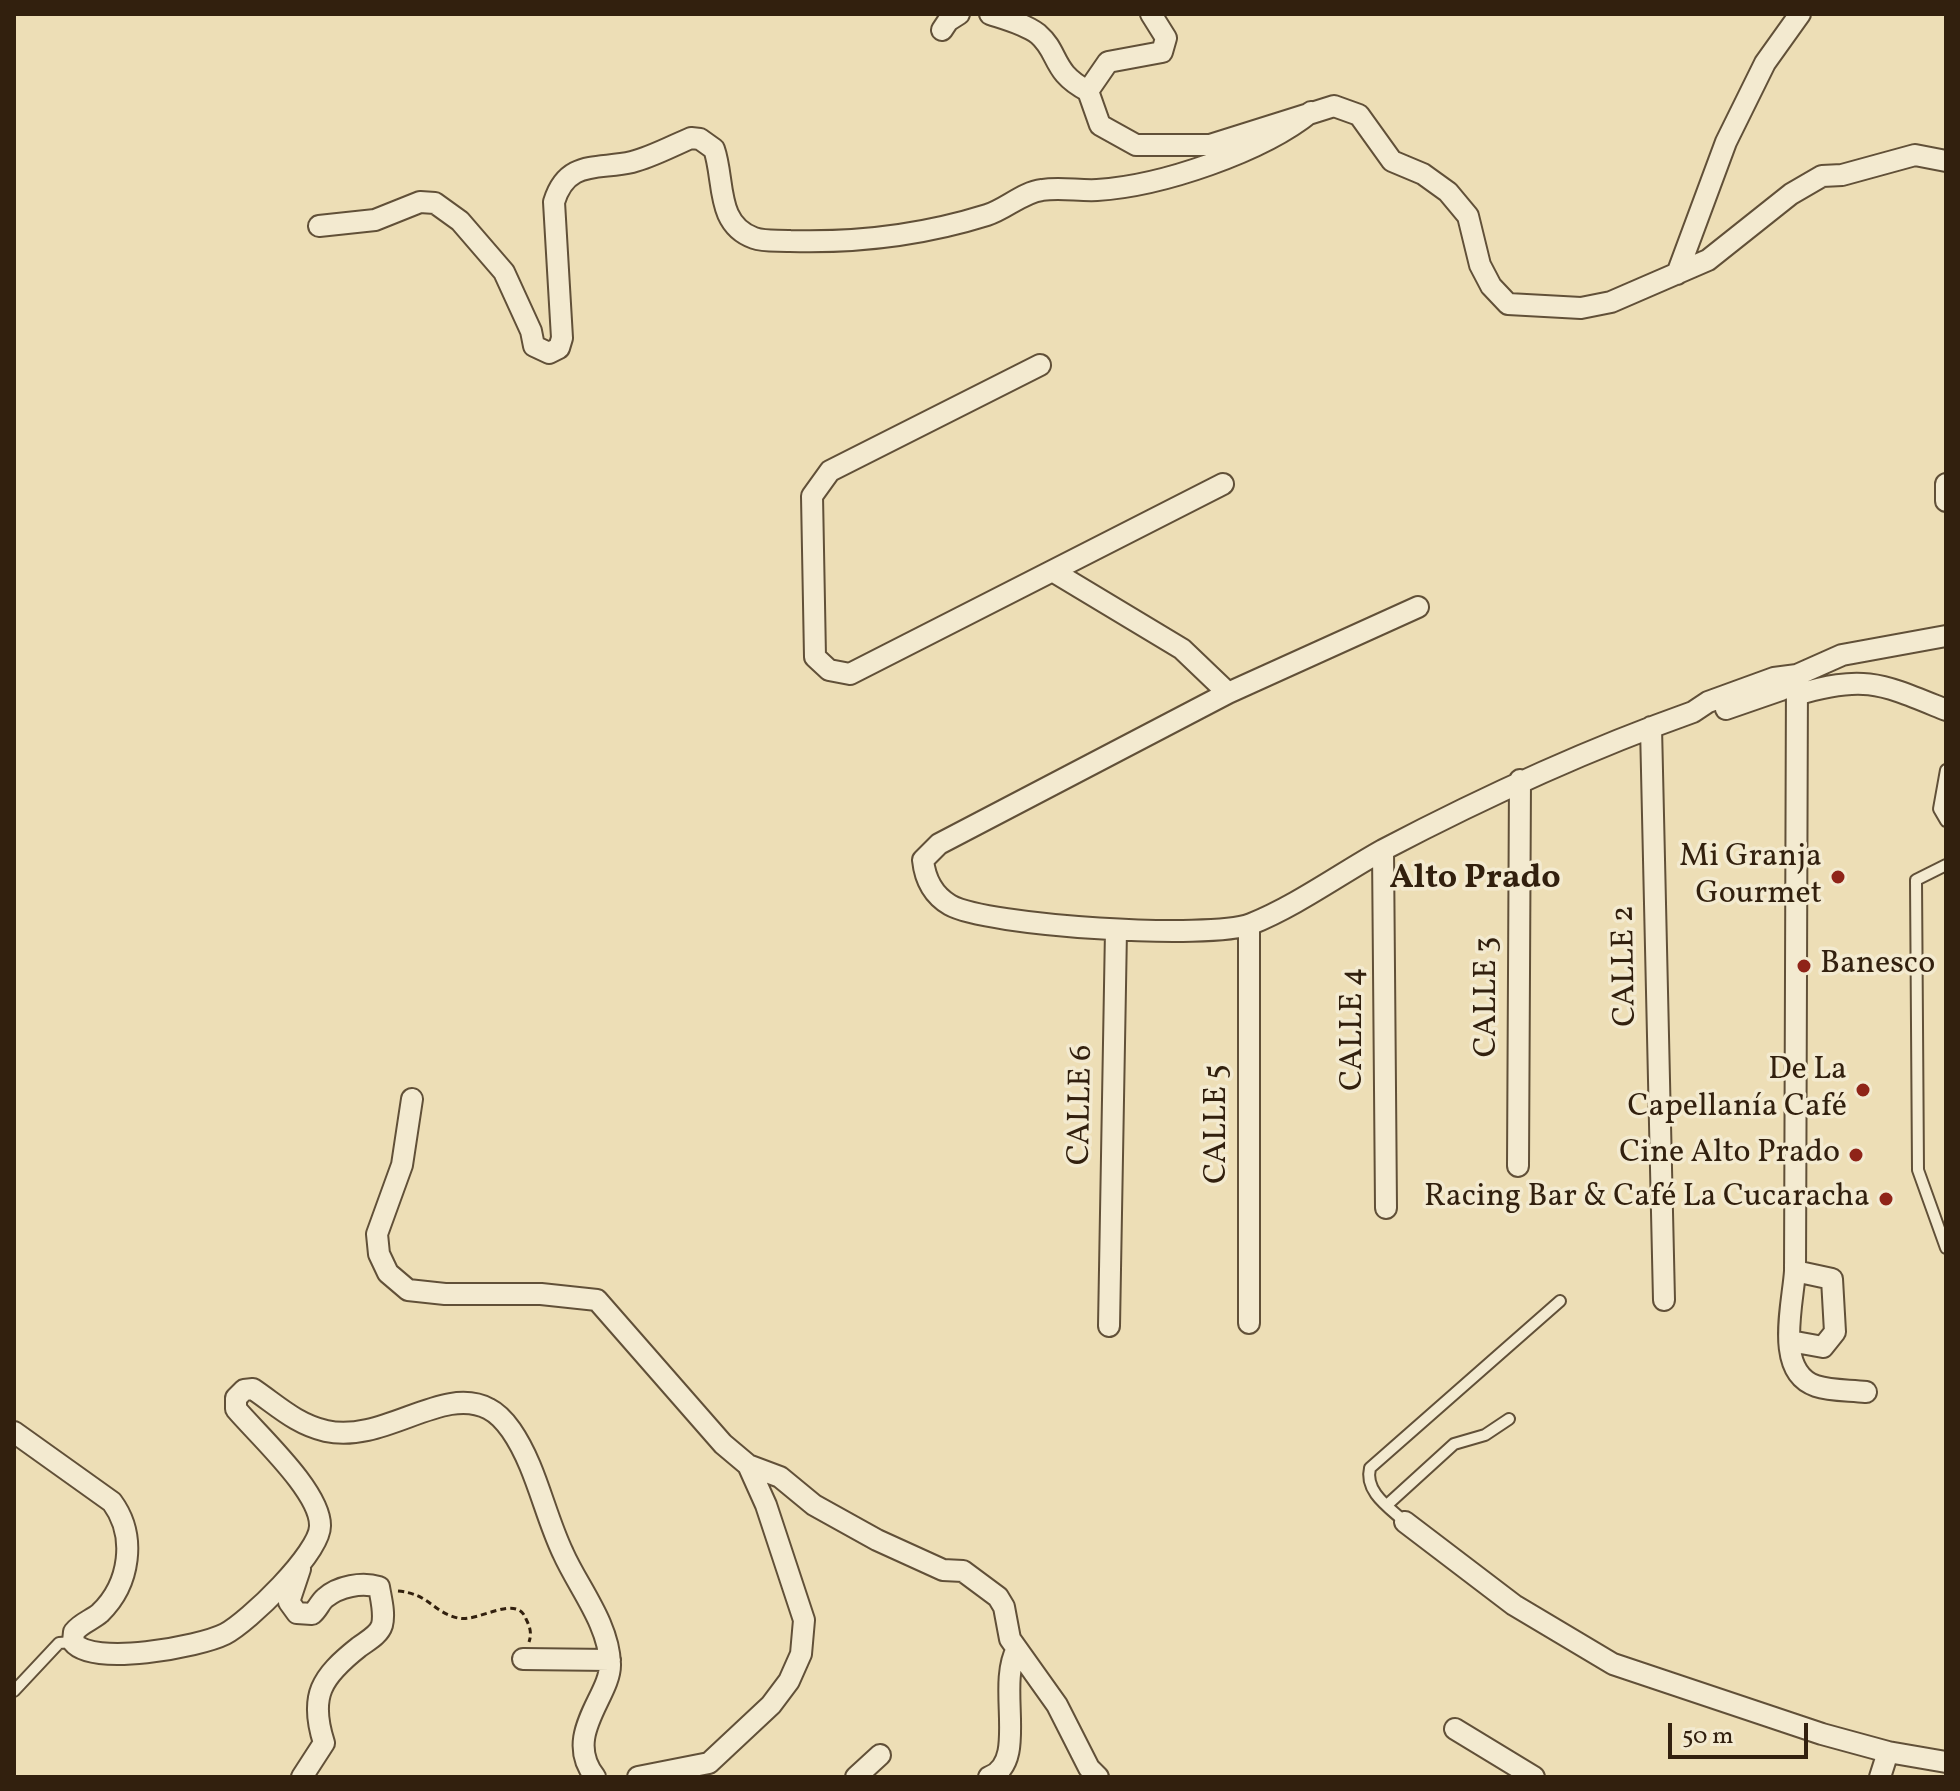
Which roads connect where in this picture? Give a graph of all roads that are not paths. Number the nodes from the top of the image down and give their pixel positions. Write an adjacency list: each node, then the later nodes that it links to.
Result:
1 (959, 14): 5 (street)
2 (990, 14): 6 (street)
3 (1151, 14): 6 (street)
4 (1800, 14): 10 (street)
5 (942, 30)
6 (1088, 91): 7 (street)
7 (1311, 112): 9 (street); 10 (street)
8 (1946, 161): 10 (street)
9 (319, 226)
10 (1677, 274)
11 (1040, 365): 15 (street)
12 (1223, 484): 15 (street)
13 (1946, 484): 14 (street)
14 (1946, 501)
15 (1054, 572): 19 (street)
16 (1418, 607): 19 (street)
17 (1946, 636): 18 (street)
18 (1797, 685): 20 (street); 21 (street); 33 (street)
19 (1228, 693): 28 (street)
20 (1946, 710)
21 (1651, 727): 23 (street); 34 (street, CALLE 2)
22 (1946, 770): 24 (lane)
23 (1520, 780): 25 (street); 30 (street, CALLE 3)
24 (1946, 821)
25 (1383, 850): 27 (street); 31 (street, CALLE 4)
26 (1946, 865): 32 (lane)
27 (1249, 925): 28 (street); 36 (street, CALLE 5)
28 (1116, 930): 37 (street, CALLE 6)
29 (412, 1099): 42 (street)
30 (1518, 1166)
31 (1386, 1208)
32 (1946, 1248)
33 (1795, 1271): 38 (street); 38 (street)
34 (1664, 1300)
35 (1560, 1301): 43 (lane)
36 (1249, 1323)
37 (1109, 1326)
38 (1790, 1341): 39 (street)
39 (1866, 1392)
40 (1509, 1419): 43 (lane)
41 (14, 1432): 46 (street)
42 (748, 1465): 47 (street); 57 (street)
43 (1387, 1505): 44 (lane)
44 (1405, 1522): 52 (street)
45 (300, 1568): 46 (street); 49 (street); 56 (street)
46 (73, 1642): 50 (lane)
47 (1017, 1649): 59 (street); 60 (street)
48 (530, 1659): 49 (street)
49 (610, 1660): 55 (street)
50 (14, 1691)
51 (1455, 1729): 61 (street)
52 (1888, 1752): 54 (street); 62 (street)
53 (880, 1755): 58 (street)
54 (1946, 1762)
55 (586, 1774)
56 (302, 1777)
57 (638, 1777)
58 (856, 1777)
59 (989, 1777)
60 (1098, 1777)
61 (1534, 1777)
62 (1880, 1777)

